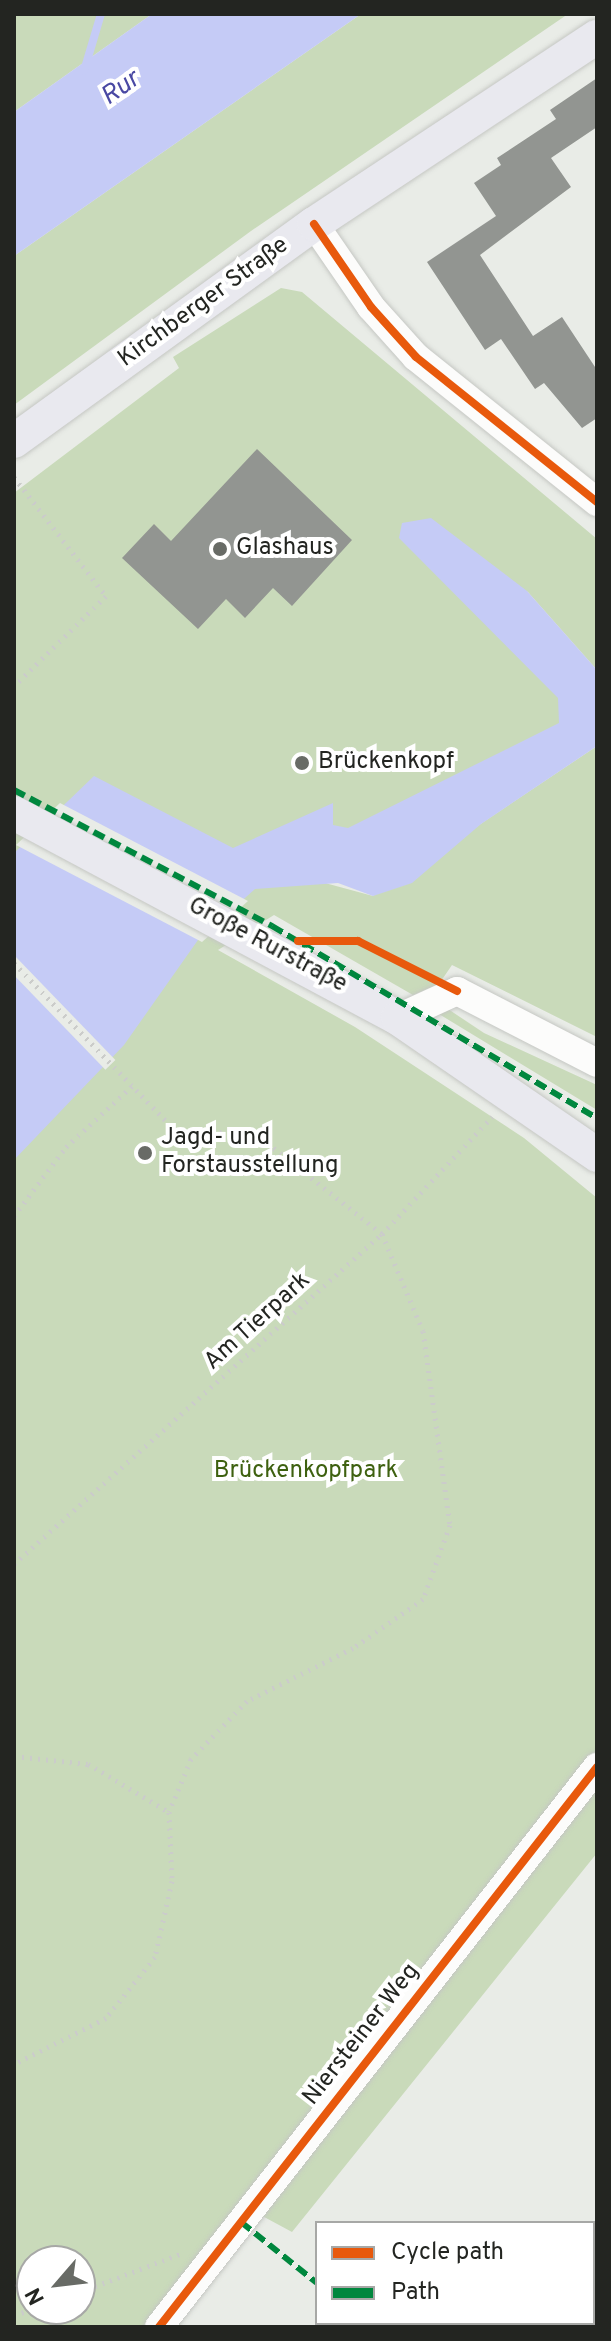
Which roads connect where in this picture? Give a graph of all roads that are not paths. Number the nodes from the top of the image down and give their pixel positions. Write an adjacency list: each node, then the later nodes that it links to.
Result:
1 (597, 37): 2 (main road, Kirchberger Straße)
2 (314, 224): 3 (main road, Kirchberger Straße); 4 (street)
3 (14, 441)
4 (597, 502)
5 (14, 813): 6 (main road, Große Rurstraße)
6 (398, 1018): 7 (street); 8 (main road, Große Rurstraße)
7 (597, 1063)
8 (597, 1155)
9 (597, 1767): 10 (street, Niersteiner Weg)
10 (159, 2327)

